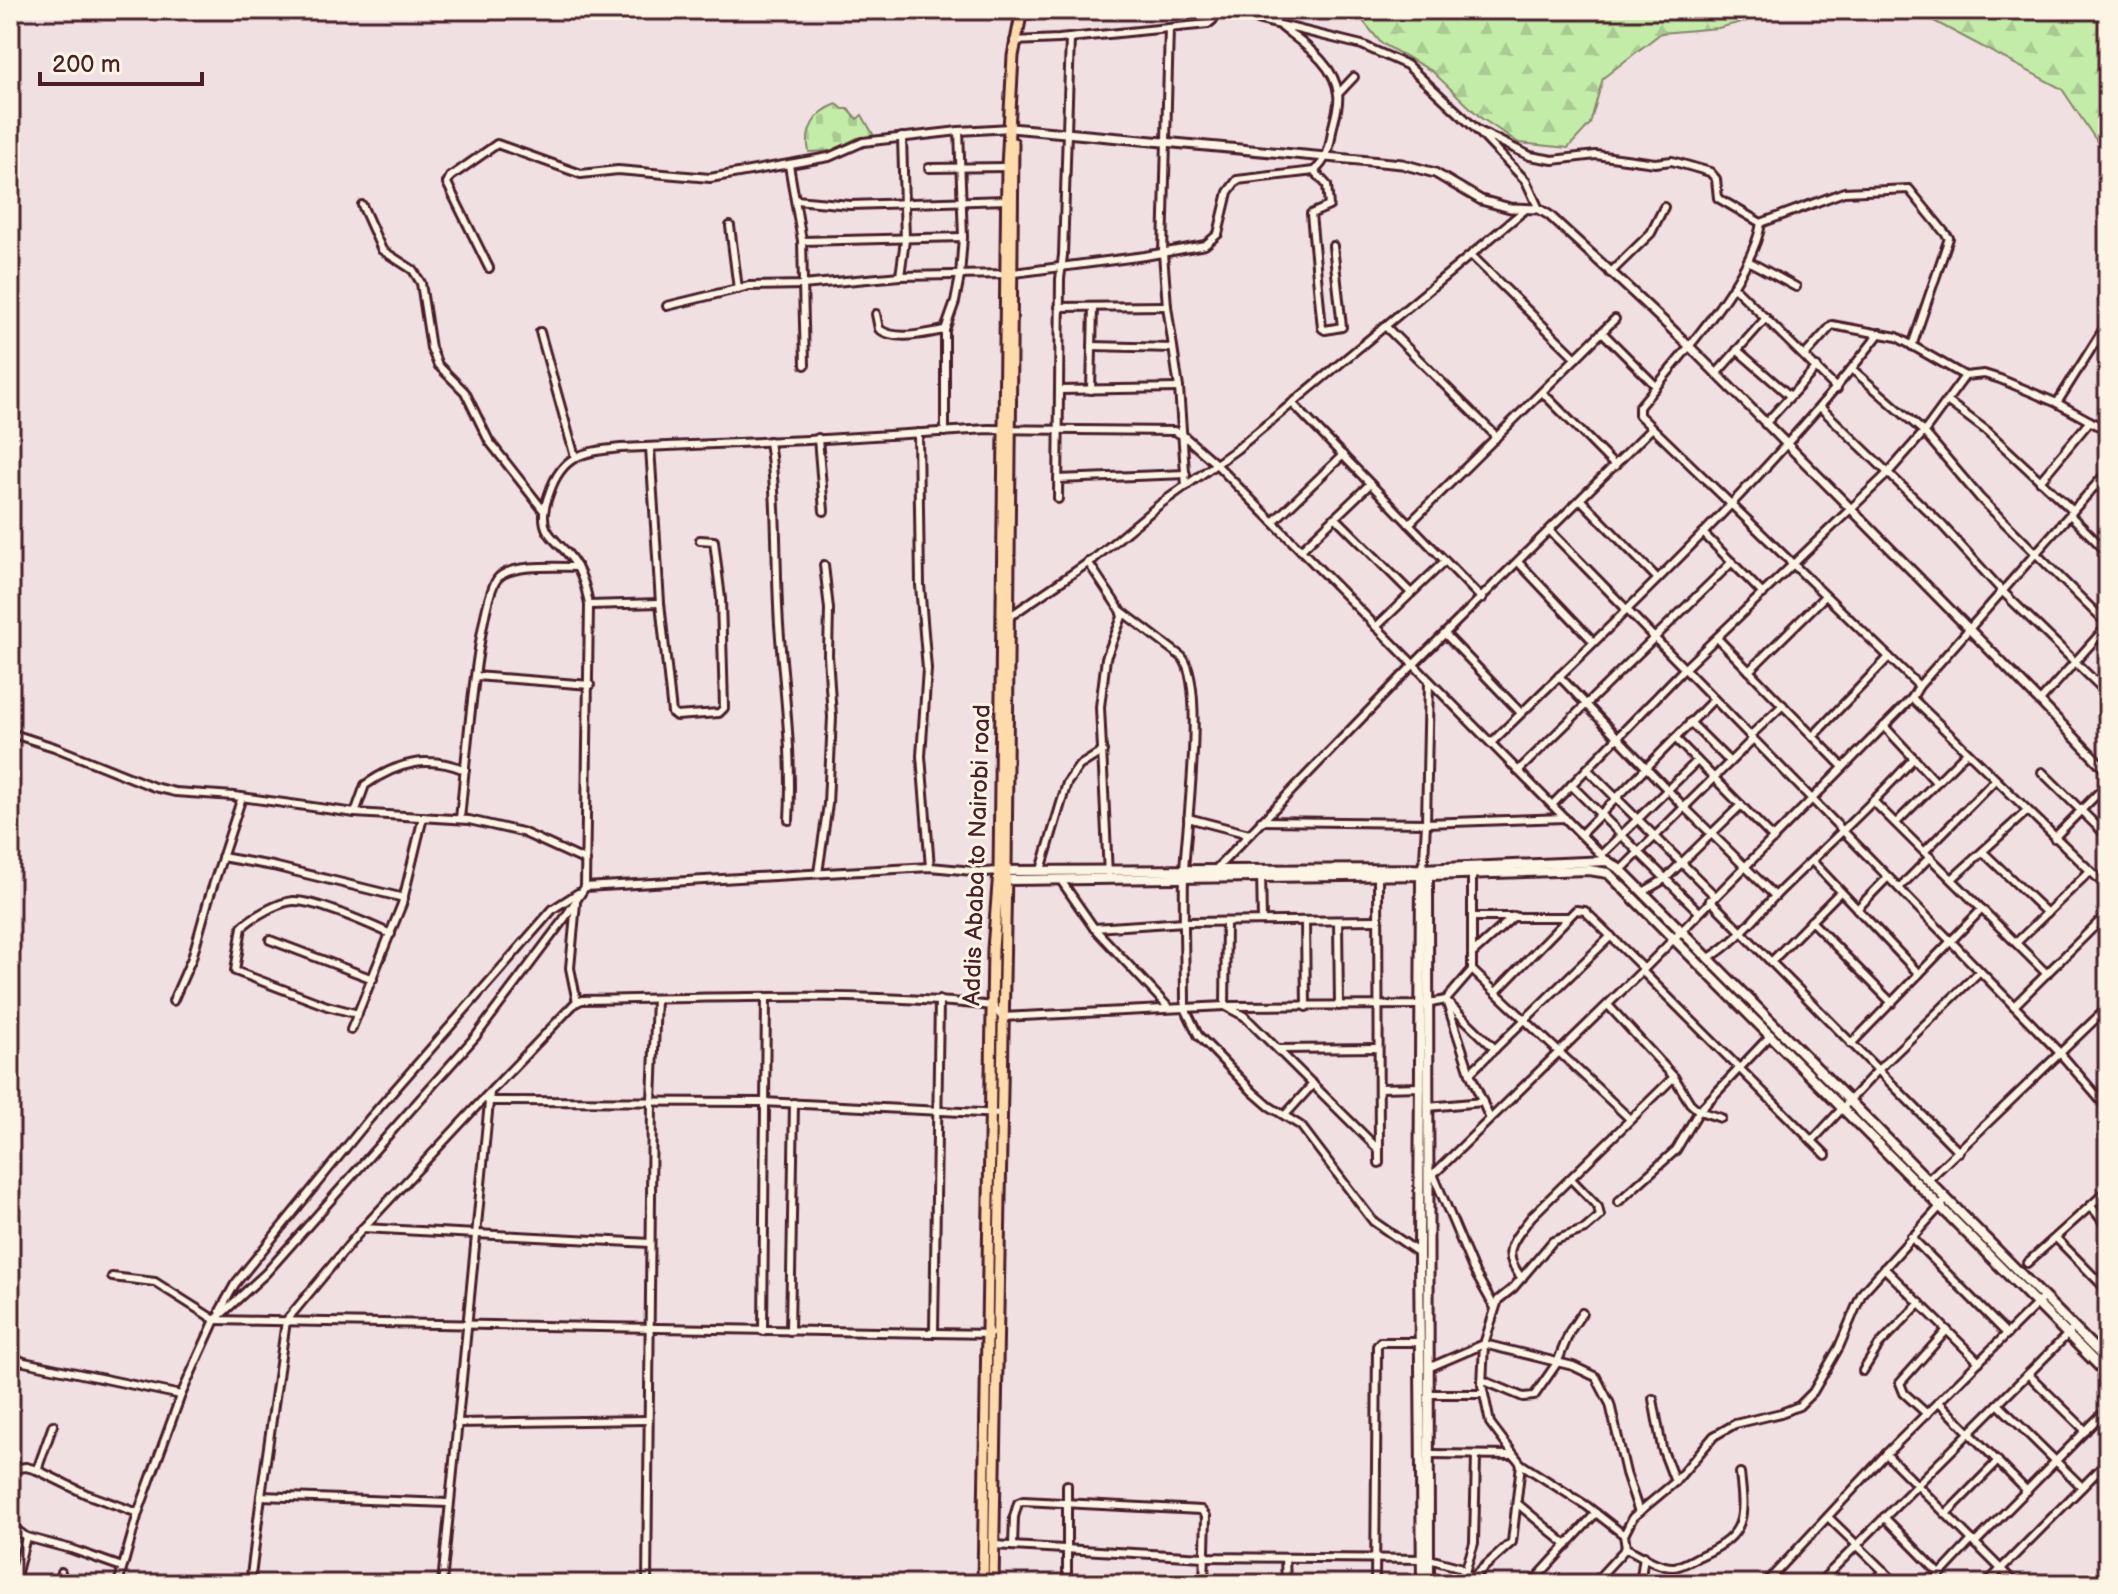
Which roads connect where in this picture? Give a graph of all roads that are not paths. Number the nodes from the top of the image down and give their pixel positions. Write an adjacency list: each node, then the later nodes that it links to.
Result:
1 (1022, 10): 7 (highway, Addis Ababa to Nairobi road)
2 (1212, 10): 5 (street)
3 (1219, 10): 4 (street)
4 (1282, 27): 9 (street); 11 (street)
5 (1169, 28): 6 (street); 15 (street)
6 (1070, 38): 7 (street); 13 (street)
7 (1014, 41): 10 (highway, Addis Ababa to Nairobi road)
8 (1354, 77): 9 (street)
9 (1338, 94): 16 (street)
10 (1011, 128): 12 (street); 13 (street); 19 (highway, Addis Ababa to Nairobi road); 41 (highway, Addis Ababa to Nairobi road)
11 (1477, 130): 29 (street); 30 (street)
12 (959, 131): 14 (street); 18 (street)
13 (1068, 133): 15 (street); 39 (street)
14 (902, 137): 17 (street); 25 (street)
15 (1166, 142): 16 (street); 36 (street)
16 (1325, 157): 21 (street); 28 (street)
17 (789, 165): 22 (street); 40 (street)
18 (960, 166): 19 (street); 20 (street); 24 (street)
19 (1007, 167): 23 (highway, Addis Ababa to Nairobi road)
20 (929, 168)
21 (1314, 171): 35 (street); 36 (street)
22 (796, 200): 25 (street); 34 (street)
23 (1006, 200): 24 (street); 41 (highway, Addis Ababa to Nairobi road)
24 (960, 201): 25 (street); 32 (street)
25 (903, 202): 33 (street)
26 (362, 205): 119 (street)
27 (1664, 207): 42 (street)
28 (1526, 209): 29 (street); 37 (street)
29 (1539, 209): 42 (street)
30 (1761, 223): 38 (street); 66 (street)
31 (730, 226): 50 (street)
32 (963, 237): 33 (street); 44 (street)
33 (905, 240): 34 (street); 43 (street)
34 (802, 241): 46 (street)
35 (1333, 246)
36 (1163, 253): 39 (street); 52 (street)
37 (1471, 255): 59 (street); 70 (street)
38 (1748, 261): 45 (street); 47 (street)
39 (1062, 266): 41 (street); 53 (street)
40 (489, 268)
41 (1010, 273): 44 (street); 89 (highway, Addis Ababa to Nairobi road)
42 (1610, 273): 65 (street)
43 (900, 276): 44 (street); 46 (street)
44 (960, 276): 60 (street)
45 (1779, 278): 48 (street); 49 (street)
46 (802, 285): 50 (street); 71 (street)
47 (1733, 286): 56 (street); 65 (street)
48 (1774, 286)
49 (1796, 287)
50 (738, 289): 51 (street)
51 (667, 306)
52 (1167, 306): 54 (street); 67 (street)
53 (1059, 307): 54 (street); 79 (street)
54 (1093, 307): 64 (street)
55 (876, 314): 60 (street)
56 (1766, 318): 68 (street); 69 (street)
57 (1615, 319): 62 (street)
58 (2108, 322): 85 (street)
59 (1385, 326): 84 (street); 98 (street)
60 (945, 330): 93 (street)
61 (540, 332): 103 (street)
62 (1602, 332): 70 (street); 76 (street)
63 (1880, 333): 66 (street); 69 (street); 73 (street)
64 (1092, 346): 67 (street); 80 (street)
65 (1689, 346): 74 (street); 76 (street)
66 (1912, 346): 75 (street)
67 (1173, 348): 77 (street)
68 (1737, 350): 74 (street); 82 (street)
69 (1805, 355): 72 (street)
70 (1576, 358): 81 (street)
71 (805, 365)
72 (1817, 367): 78 (street); 82 (street)
73 (1852, 369): 78 (street); 94 (street)
74 (1716, 374): 88 (street)
75 (1965, 376): 83 (street); 85 (street)
76 (1656, 386): 90 (street)
77 (1179, 388): 80 (street); 96 (street)
78 (1837, 389): 86 (street)
79 (1059, 390): 80 (street); 91 (street)
80 (1091, 390)
81 (1542, 392): 98 (street); 105 (street)
82 (1790, 396): 88 (street)
83 (1947, 401): 94 (street); 110 (street)
84 (1292, 403): 102 (street); 104 (street)
85 (2057, 403): 87 (street)
86 (1821, 408): 100 (street); 108 (street)
87 (2090, 421): 92 (street); 110 (street)
88 (1765, 424): 100 (street)
89 (1007, 428): 91 (street); 93 (street); 148 (highway, Addis Ababa to Nairobi road); 249 (highway, Addis Ababa to Nairobi road)
90 (1652, 428): 105 (street); 117 (street)
91 (1058, 429): 96 (street); 109 (street)
92 (2108, 431)
93 (945, 432): 95 (street)
94 (1924, 432): 108 (street); 130 (street)
95 (918, 433): 97 (street); 236 (street)
96 (1184, 436): 104 (street); 107 (street)
97 (818, 438): 99 (street); 120 (street)
98 (1495, 439): 124 (street)
99 (769, 441): 101 (street); 215 (street)
100 (1787, 446): 117 (street); 118 (street)
101 (650, 447): 103 (street); 144 (street)
102 (1343, 455): 111 (street); 123 (street)
103 (575, 457): 119 (street)
104 (1216, 464): 113 (street); 123 (street)
105 (1615, 466): 116 (street)
106 (2108, 471): 112 (street)
107 (1186, 474): 109 (street); 113 (street)
108 (1887, 474): 118 (street); 139 (street)
109 (1058, 479): 115 (street)
110 (2040, 481): 121 (street)
111 (1370, 484): 122 (street); 124 (street)
112 (2096, 485): 114 (street); 121 (street)
113 (1186, 486): 132 (street)
114 (2108, 493)
115 (1058, 499)
116 (1581, 500): 125 (street); 138 (street)
117 (1731, 505): 126 (street); 136 (street)
118 (1851, 508): 136 (street); 151 (street)
119 (544, 511): 137 (street)
120 (824, 511)
121 (2072, 513): 129 (street); 130 (street)
122 (1335, 517): 128 (street); 140 (street)
123 (1273, 522): 128 (street)
124 (1409, 524): 131 (street)
125 (1550, 531): 134 (street); 146 (street)
126 (1703, 533): 133 (street); 138 (street)
127 (700, 540): 144 (street)
128 (1301, 550): 150 (street)
129 (2108, 553)
130 (2036, 554): 139 (street); 149 (street)
131 (1445, 561): 140 (street); 143 (street)
132 (1088, 562): 147 (street); 148 (street)
133 (1732, 562): 141 (street); 154 (street)
134 (1519, 563): 143 (street); 155 (street)
135 (824, 565): 245 (street)
136 (1794, 566): 141 (street); 142 (street)
137 (577, 567): 145 (street); 161 (street)
138 (1657, 578): 146 (street)
139 (2003, 592): 151 (street); 157 (street)
140 (1411, 593): 150 (street)
141 (1763, 594): 153 (street)
142 (1825, 596): 156 (street); 160 (street)
143 (1482, 599): 152 (street)
144 (660, 603): 145 (street)
145 (589, 605): 164 (street)
146 (1626, 609): 154 (street); 155 (street)
147 (1120, 610): 181 (street); 211 (street)
148 (1009, 617): 249 (highway, Addis Ababa to Nairobi road)
149 (2108, 625): 157 (street)
150 (1376, 627): 158 (street)
151 (1968, 630): 165 (street); 169 (street)
152 (1446, 635): 158 (street); 172 (street)
153 (1717, 638): 159 (street); 160 (street)
154 (1655, 639): 159 (street); 170 (street)
155 (1593, 641): 162 (street)
156 (1889, 657): 165 (street); 176 (street)
157 (2075, 662): 166 (street); 169 (street)
158 (1413, 665): 163 (street); 216 (street)
159 (1685, 668): 168 (street); 177 (street)
160 (1749, 671): 171 (street)
161 (476, 676): 164 (street); 189 (street)
162 (1559, 676): 170 (street); 172 (street)
163 (1429, 681): 180 (street); 218 (street)
164 (590, 685): 233 (street)
165 (1919, 686): 167 (street)
166 (2108, 694)
167 (1912, 698): 174 (street); 182 (street)
168 (1714, 699): 173 (street); 179 (street)
169 (2040, 701): 192 (street)
170 (1588, 705): 177 (street); 190 (street)
171 (1783, 705): 176 (street); 179 (street)
172 (1521, 713): 180 (street)
173 (1690, 722): 178 (street); 185 (street)
174 (1884, 726): 183 (street); 186 (street)
175 (10, 733): 199 (street)
176 (1813, 736): 186 (street)
177 (1618, 737): 187 (street); 188 (street)
178 (1675, 738): 184 (street); 187 (street)
179 (1752, 738): 185 (street); 201 (street)
180 (1491, 743): 190 (street)
181 (1103, 751): 239 (street); 247 (street)
182 (1967, 752): 194 (street); 195 (street)
183 (1914, 758): 195 (street); 202 (street)
184 (1697, 761): 193 (street); 198 (street)
185 (1730, 762): 193 (street)
186 (1842, 766): 201 (street)
187 (1647, 767): 198 (street); 200 (street)
188 (1587, 769): 197 (street); 200 (street)
189 (465, 770): 208 (street); 213 (street)
190 (1518, 771): 203 (street)
191 (2042, 772): 206 (street)
192 (2108, 772)
193 (1714, 778): 204 (street); 205 (street)
194 (1995, 780): 207 (street); 230 (street)
195 (1936, 782): 217 (street)
196 (2108, 783): 206 (street)
197 (1571, 785): 203 (street); 209 (street)
198 (1668, 789): 205 (street); 214 (street)
199 (242, 797): 208 (street); 231 (street)
200 (1616, 798): 209 (street); 214 (street)
201 (1812, 801): 219 (street); 227 (street)
202 (1874, 802): 217 (street); 219 (street)
203 (1552, 805): 212 (street)
204 (1741, 805): 220 (street); 227 (street)
205 (1684, 807): 220 (street); 224 (street)
206 (2081, 810): 225 (street); 226 (street)
207 (2026, 812): 226 (street); 229 (street)
208 (355, 813): 210 (street)
209 (1600, 814): 222 (street); 223 (street)
210 (423, 817): 213 (street); 260 (street)
211 (1188, 818): 221 (street); 246 (street)
212 (1565, 818): 218 (street); 222 (street)
213 (460, 819): 233 (street)
214 (1637, 819): 223 (street); 224 (street)
215 (789, 820)
216 (1261, 821): 218 (street); 221 (street)
217 (1897, 822): 230 (street)
218 (1426, 823): 238 (street)
219 (1843, 830): 234 (street); 250 (street)
220 (1712, 833): 235 (street); 237 (street)
221 (1249, 834): 240 (street)
222 (1581, 834): 232 (street)
223 (1621, 835): 228 (street); 232 (street)
224 (1654, 836): 228 (street); 235 (street)
225 (2108, 837)
226 (2054, 838): 242 (street)
227 (1774, 839): 237 (street)
228 (1638, 852): 241 (street); 252 (street)
229 (1983, 852): 253 (street); 266 (street)
230 (1928, 854): 253 (street); 254 (street)
231 (222, 857): 260 (street); 299 (street)
232 (1604, 858): 238 (main road); 241 (main road)
233 (586, 861): 256 (street)
234 (1812, 861): 258 (street); 259 (street)
235 (1681, 863): 252 (street); 261 (street)
236 (930, 867): 245 (street); 249 (street)
237 (1745, 867): 259 (street); 261 (street)
238 (1425, 869): 244 (main road); 248 (main road); 303 (main road)
239 (1041, 870): 247 (main road); 249 (main road)
240 (1215, 870): 243 (main road); 246 (main road)
241 (1621, 870): 257 (main road)
242 (2090, 871): 255 (street); 266 (street)
243 (1261, 872): 244 (main road); 246 (main road); 272 (street)
244 (1378, 872): 271 (street)
245 (818, 873): 256 (street)
246 (1184, 873): 247 (main road); 276 (street)
247 (1108, 874): 251 (main road)
248 (1472, 874): 269 (street); 281 (main road)
249 (1002, 875): 251 (main road); 305 (highway, Addis Ababa to Nairobi road); 315 (highway, Addis Ababa to Nairobi road)
250 (1888, 877): 254 (street); 263 (street)
251 (1060, 879): 278 (street)
252 (1665, 879): 257 (street); 265 (street)
253 (1952, 879): 264 (street)
254 (1899, 888): 284 (street)
255 (2108, 888)
256 (583, 889): 262 (street); 376 (street)
257 (1643, 892): 281 (main road)
258 (1840, 892): 263 (street); 275 (street)
259 (1775, 896): 280 (street)
260 (404, 898): 279 (street)
261 (1712, 898): 265 (street); 280 (street)
262 (577, 899): 300 (street); 376 (street)
263 (1857, 909): 292 (street)
264 (1982, 909): 284 (street); 285 (street)
265 (1699, 912): 281 (street)
266 (2047, 913): 285 (street)
267 (2108, 913): 293 (street)
268 (1514, 916): 269 (street); 270 (street); 286 (street)
269 (1473, 917): 286 (street)
270 (1567, 917): 282 (street); 295 (street)
271 (1378, 920): 274 (street); 308 (street)
272 (1262, 921): 273 (street); 277 (street)
273 (1305, 921): 274 (street); 310 (street)
274 (1338, 921): 307 (street)
275 (1811, 921): 288 (street); 302 (street)
276 (1185, 922): 277 (street); 278 (street); 313 (street)
277 (1226, 922): 306 (street)
278 (1094, 928): 312 (street)
279 (391, 934): 294 (street); 314 (street)
280 (1742, 934): 287 (street); 288 (street)
281 (1678, 935): 287 (main road); 290 (street); 318 (main road)
282 (1611, 936): 290 (street); 316 (street)
283 (270, 940): 294 (street)
284 (1951, 941): 291 (street); 292 (street)
285 (2016, 943): 293 (street)
286 (1472, 954): 289 (street)
287 (1709, 958): 338 (main road)
288 (1771, 962): 319 (street)
289 (1472, 970): 295 (street); 301 (street)
290 (1643, 970): 304 (street); 325 (street)
291 (1980, 971): 309 (street); 326 (street)
292 (1919, 974): 302 (street)
293 (2047, 974): 309 (street)
294 (373, 979): 314 (street)
295 (1496, 992): 316 (street)
296 (766, 997): 297 (street); 298 (street); 335 (street)
297 (656, 999): 300 (street); 334 (street)
298 (939, 1000): 305 (street); 341 (street)
299 (173, 1001)
300 (577, 1002): 332 (street)
301 (1447, 1002): 303 (street); 322 (street); 327 (street)
302 (1892, 1003): 319 (street)
303 (1424, 1004): 308 (street); 330 (main road)
304 (1608, 1005): 323 (street); 328 (street)
305 (993, 1006): 315 (street); 343 (highway, Addis Ababa to Nairobi road)
306 (1225, 1006): 310 (street); 313 (street); 321 (street)
307 (1339, 1006): 308 (street); 310 (street)
308 (1378, 1006): 320 (street)
309 (2014, 1006): 324 (street)
310 (1306, 1007)
311 (2108, 1007): 324 (street)
312 (1169, 1008): 313 (street); 315 (street)
313 (1185, 1008): 344 (street)
314 (358, 1014): 317 (street)
315 (1002, 1017): 343 (highway, Addis Ababa to Nairobi road)
316 (1524, 1019): 322 (street); 323 (street)
317 (351, 1030)
318 (1771, 1035): 325 (street); 338 (main road)
319 (1851, 1044): 326 (street)
320 (1378, 1048): 321 (street); 331 (street)
321 (1278, 1049): 329 (street)
322 (1495, 1049): 327 (street)
323 (1558, 1053): 346 (street); 347 (street)
324 (2060, 1053): 340 (street); 350 (street)
325 (1739, 1069): 342 (street); 348 (street)
326 (1878, 1070): 338 (street); 350 (street)
327 (1470, 1073): 336 (street)
328 (1674, 1077): 342 (street); 347 (street)
329 (1313, 1084): 344 (street); 349 (street)
330 (1424, 1087): 331 (street); 339 (main road); 366 (main road)
331 (1379, 1088): 349 (street)
332 (490, 1092): 333 (street); 360 (street)
333 (488, 1101): 334 (street); 362 (street)
334 (652, 1101): 335 (street); 365 (street)
335 (763, 1102): 337 (street); 381 (street)
336 (1483, 1102): 339 (street); 346 (street)
337 (794, 1103): 341 (street); 382 (street)
338 (1846, 1104): 348 (street); 355 (main road); 358 (main road)
339 (1428, 1107): 353 (main road)
340 (2108, 1109)
341 (936, 1111): 343 (street); 383 (street)
342 (1699, 1111): 345 (street); 357 (street)
343 (996, 1114): 385 (highway, Addis Ababa to Nairobi road)
344 (1285, 1115): 366 (street)
345 (1721, 1118)
346 (1490, 1119): 353 (street)
347 (1630, 1119): 354 (street)
348 (1812, 1141): 351 (street)
349 (1379, 1150): 352 (street)
350 (1959, 1152): 355 (street)
351 (1826, 1155)
352 (1379, 1163)
353 (1430, 1176): 374 (street); 393 (main road)
354 (1571, 1179): 370 (street); 370 (street)
355 (1928, 1180): 358 (main road)
356 (2108, 1190): 359 (street)
357 (1618, 1202)
358 (1943, 1203): 363 (street); 372 (main road)
359 (2091, 1206): 361 (street); 364 (street)
360 (363, 1228): 362 (street); 377 (street)
361 (2108, 1228)
362 (474, 1235): 365 (street); 378 (street)
363 (1911, 1237): 368 (street); 386 (street)
364 (2056, 1238): 367 (street); 371 (street)
365 (650, 1243): 379 (street)
366 (1419, 1253): 387 (main road)
367 (2027, 1263)
368 (1884, 1268): 373 (street); 422 (street)
369 (112, 1277): 376 (street)
370 (1522, 1278): 374 (street)
371 (2108, 1291)
372 (2041, 1301): 384 (main road); 386 (street)
373 (1920, 1303): 380 (street); 394 (street)
374 (1495, 1308): 388 (street)
375 (1582, 1313): 392 (street)
376 (216, 1318): 377 (street); 400 (street)
377 (286, 1321): 378 (street); 427 (street)
378 (465, 1326): 379 (street); 407 (street)
379 (649, 1328): 381 (street); 406 (street)
380 (1947, 1330): 390 (street); 405 (street)
381 (763, 1331): 382 (street)
382 (790, 1331): 383 (street)
383 (934, 1331): 385 (street)
384 (2071, 1331): 391 (main road); 395 (street); 396 (main road)
385 (993, 1334): 442 (highway, Addis Ababa to Nairobi road); 465 (highway, Addis Ababa to Nairobi road)
386 (2007, 1334): 390 (street)
387 (1419, 1342): 450 (street); 451 (main road)
388 (1484, 1344): 392 (street); 393 (street); 397 (street)
389 (10, 1356): 400 (street)
390 (1979, 1362): 402 (street)
391 (2108, 1362)
392 (1557, 1363): 397 (street); 431 (street)
393 (1428, 1368): 398 (main road)
394 (1863, 1371)
395 (2028, 1374): 403 (street); 409 (street)
396 (2108, 1375)
397 (1482, 1380): 399 (street)
398 (1429, 1394): 399 (street); 411 (main road)
399 (1483, 1394): 413 (street)
400 (181, 1395): 432 (street)
401 (1653, 1399): 422 (street)
402 (1939, 1402): 405 (street); 410 (street)
403 (1998, 1404): 410 (street); 416 (street)
404 (2108, 1408): 409 (street)
405 (1927, 1414): 412 (street)
406 (648, 1420): 407 (street); 464 (street)
407 (457, 1423): 428 (street)
408 (53, 1425): 420 (street)
409 (2086, 1431): 416 (street)
410 (1969, 1432): 415 (street); 424 (street)
411 (1430, 1454): 414 (street); 451 (main road)
412 (1886, 1454): 424 (street); 435 (street)
413 (1513, 1455): 414 (street); 418 (street)
414 (1476, 1456): 456 (street)
415 (1998, 1461): 426 (street); 434 (street)
416 (2056, 1461): 425 (street); 426 (street)
417 (2108, 1461): 425 (street)
418 (1521, 1464): 429 (street); 433 (street)
419 (10, 1469): 420 (street)
420 (37, 1470): 432 (street)
421 (1740, 1473): 447 (street)
422 (1675, 1482): 431 (street)
423 (1067, 1485): 430 (street)
424 (1916, 1485): 434 (street); 436 (street)
425 (2082, 1487): 453 (street)
426 (2027, 1491): 440 (street)
427 (261, 1496): 428 (street); 462 (street)
428 (448, 1503): 463 (street)
429 (1517, 1503): 443 (street); 458 (street)
430 (1067, 1504): 444 (street); 446 (street); 448 (street)
431 (1639, 1512): 438 (street)
432 (138, 1513): 452 (street)
433 (1596, 1513): 438 (street); 443 (street)
434 (1946, 1514): 440 (street)
435 (1828, 1517): 441 (street); 477 (street)
436 (1884, 1517): 441 (street); 457 (street)
437 (10, 1525): 439 (street)
438 (1624, 1535): 445 (street)
439 (26, 1537): 452 (street); 459 (street)
440 (1973, 1542): 453 (street); 457 (street)
441 (1856, 1544): 454 (street); 478 (street)
442 (994, 1545): 444 (street); 466 (highway, Addis Ababa to Nairobi road)
443 (1567, 1545): 474 (street)
444 (1013, 1546): 446 (street)
445 (1626, 1548): 447 (street); 475 (street)
446 (1068, 1550): 448 (street); 467 (street)
447 (1644, 1556): 476 (street)
448 (1204, 1557): 449 (street); 468 (street)
449 (1285, 1558): 450 (street); 469 (street)
450 (1376, 1558): 451 (street); 470 (street)
451 (1425, 1559): 456 (street); 471 (main road); 472 (main road)
452 (122, 1567): 461 (street)
453 (2001, 1569): 482 (street); 483 (street)
454 (1884, 1571): 479 (street); 480 (street)
455 (61, 1572): 460 (street)
456 (1465, 1572): 458 (street)
457 (1940, 1574): 481 (street)
458 (1472, 1578): 473 (street)
459 (14, 1584)
460 (59, 1584)
461 (118, 1584)
462 (250, 1584)
463 (442, 1584)
464 (647, 1584)
465 (983, 1584)
466 (993, 1584)
467 (1067, 1584)
468 (1204, 1584)
469 (1286, 1584)
470 (1375, 1584)
471 (1422, 1584)
472 (1429, 1584)
473 (1478, 1584)
474 (1531, 1584)
475 (1593, 1584)
476 (1640, 1584)
477 (1765, 1584)
478 (1818, 1584)
479 (1872, 1584)
480 (1897, 1584)
481 (1931, 1584)
482 (1986, 1584)
483 (2016, 1584)

